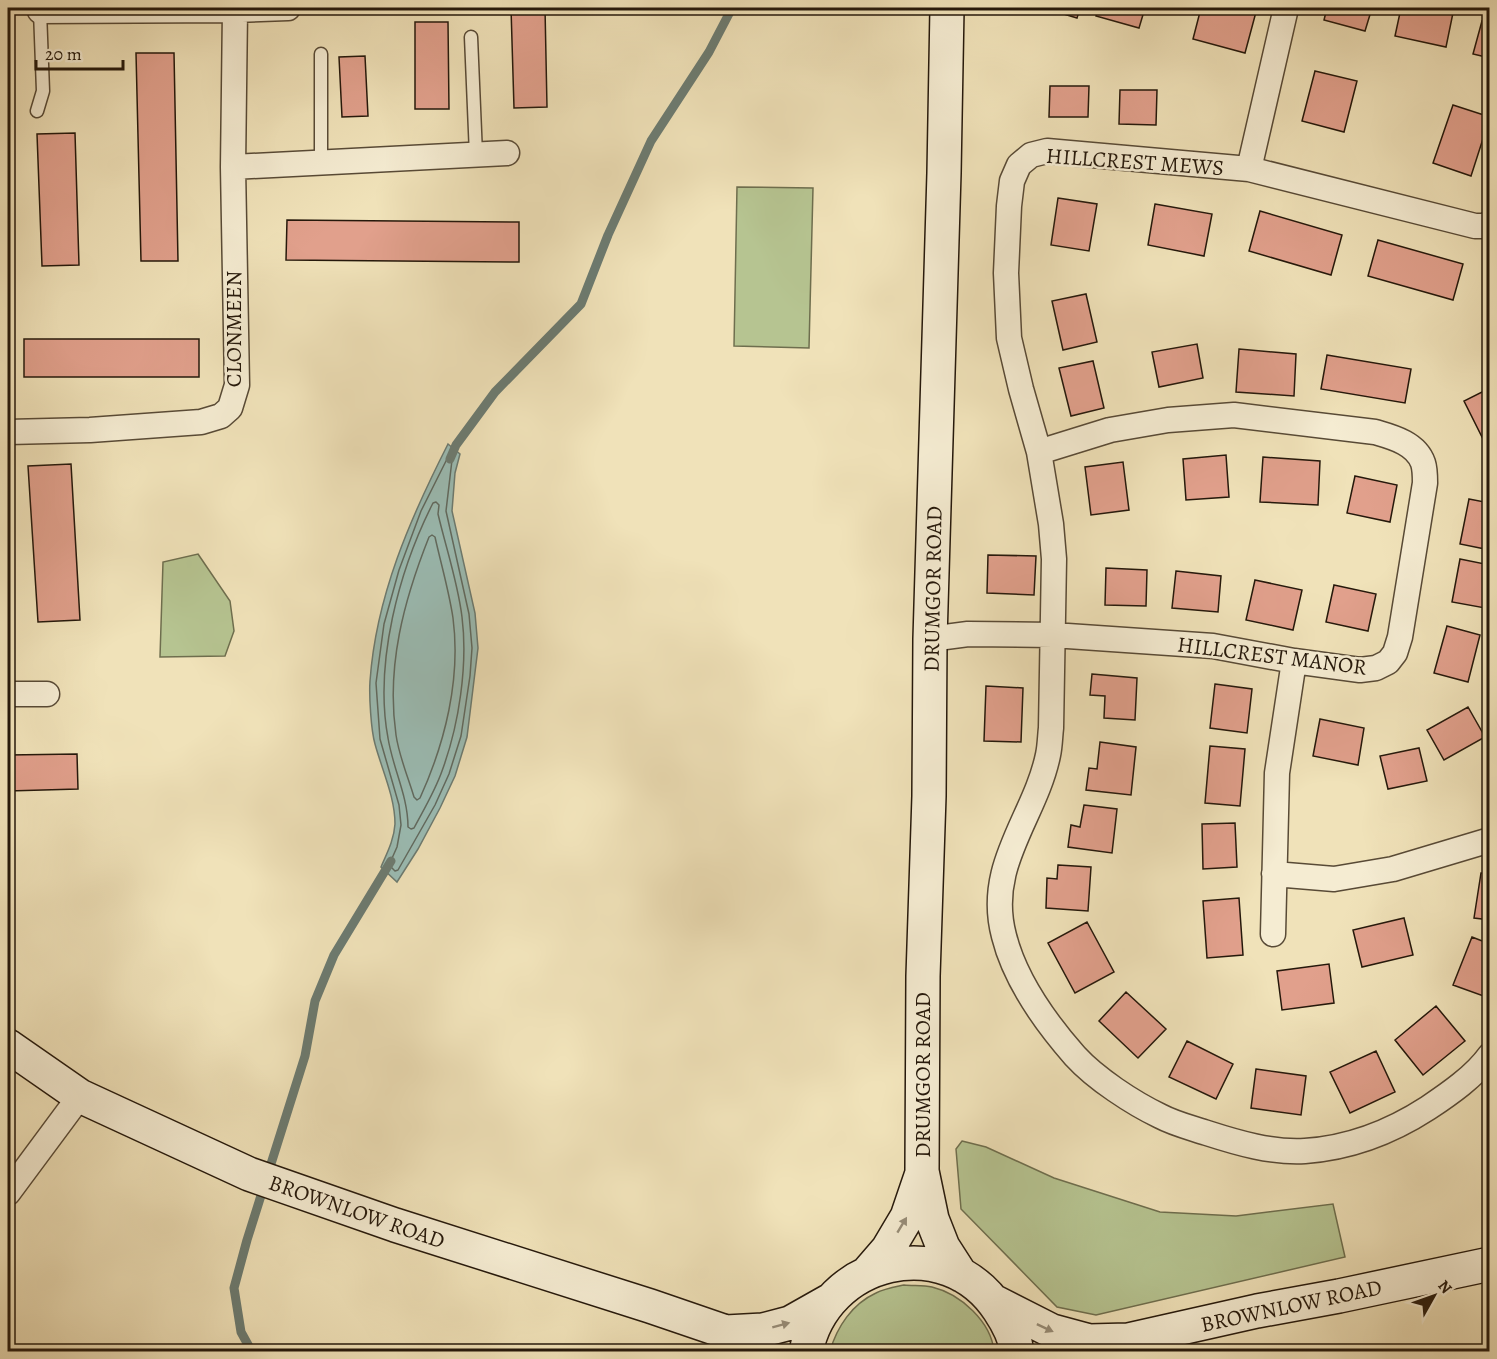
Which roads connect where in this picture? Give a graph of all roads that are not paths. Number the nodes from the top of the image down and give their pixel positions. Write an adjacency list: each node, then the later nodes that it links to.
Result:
1 (288, 8): 5 (street)
2 (947, 8): 18 (main road, DRUMGOR ROAD)
3 (1286, 8): 13 (street, HILLCREST MEWS)
4 (40, 9): 5 (street); 8 (lane)
5 (235, 10): 12 (street, CLONMEEN)
6 (471, 37): 10 (lane)
7 (321, 54): 11 (lane)
8 (37, 111)
9 (507, 153): 10 (street)
10 (476, 155): 11 (street)
11 (321, 163): 12 (street)
12 (233, 167): 15 (street, CLONMEEN)
13 (1249, 169): 14 (street, HILLCREST MEWS); 16 (street, HILLCREST MEWS)
14 (1490, 223)
15 (8, 432)
16 (1039, 452): 17 (street); 19 (street, HILLCREST MANOR)
17 (1053, 635): 18 (street, HILLCREST MANOR); 19 (street, HILLCREST MANOR); 26 (street)
18 (930, 639): 28 (main road, DRUMGOR ROAD)
19 (1294, 661): 23 (street)
20 (8, 694): 21 (street)
21 (47, 694)
22 (1490, 840): 23 (street)
23 (1274, 874): 24 (street)
24 (1272, 934)
25 (8, 1046): 27 (main road, BROWNLOW ROAD)
26 (1490, 1055)
27 (80, 1096): 29 (street); 35 (main road, BROWNLOW ROAD)
28 (922, 1171): 31 (main road, DRUMGOR ROAD, one-way to 28); 32 (main road, DRUMGOR ROAD)
29 (8, 1193)
30 (1490, 1264): 36 (main road, BROWNLOW ROAD)
31 (869, 1271): 32 (main road); 33 (main road)
32 (961, 1275): 34 (main road)
33 (830, 1300): 35 (main road, BROWNLOW ROAD, one-way to 33); 38 (main road)
34 (993, 1301): 36 (main road, BROWNLOW ROAD, one-way to 36); 39 (main road)
35 (726, 1332): 37 (main road, BROWNLOW ROAD)
36 (1117, 1346)
37 (754, 1352)
38 (806, 1352)
39 (1017, 1352)

